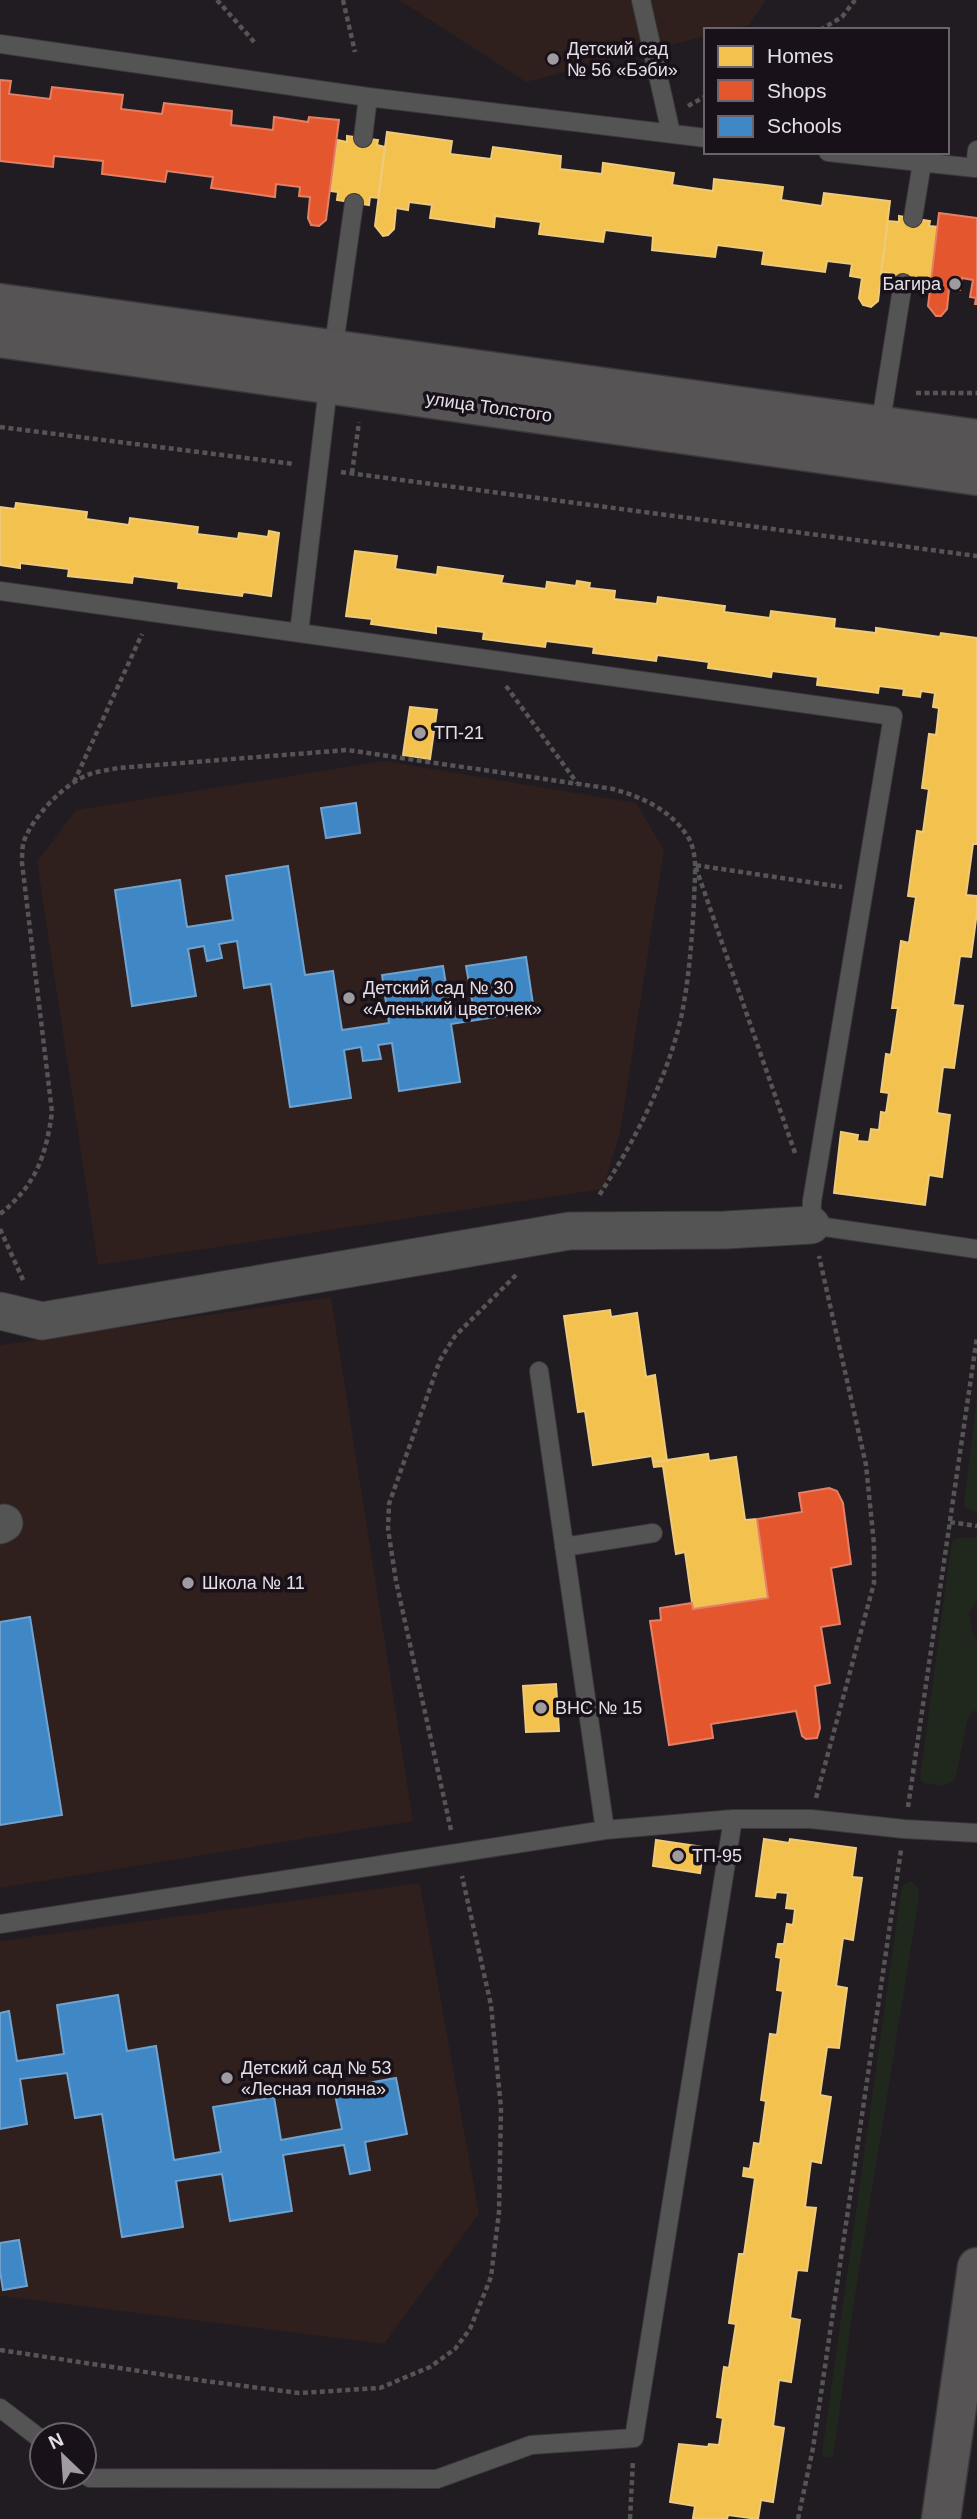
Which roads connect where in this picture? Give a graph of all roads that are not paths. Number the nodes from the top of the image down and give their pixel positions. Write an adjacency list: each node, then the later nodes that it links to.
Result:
1 (641, 0): 4 (lane)
2 (0, 44): 3 (lane)
3 (368, 97): 4 (lane); 5 (lane)
4 (671, 133): 6 (lane)
5 (363, 138)
6 (704, 138)
7 (977, 150): 9 (lane)
8 (845, 154): 9 (lane)
9 (922, 163): 11 (lane)
10 (354, 203): 15 (lane)
11 (913, 218)
12 (903, 283): 17 (lane)
13 (0, 303): 15 (street, улица Толстого)
14 (0, 338): 15 (street, улица Толстого)
15 (331, 367): 17 (street, улица Толстого); 20 (lane)
16 (977, 439): 17 (street, улица Толстого)
17 (877, 444): 18 (street, улица Толстого)
18 (977, 477)
19 (0, 591): 20 (lane)
20 (299, 633): 21 (lane)
21 (816, 1218): 22 (lane); 23 (street)
22 (977, 1249)
23 (0, 1311)
24 (539, 1371): 26 (lane)
25 (653, 1533): 26 (lane)
26 (564, 1547): 28 (lane)
27 (733, 1819): 28 (lane); 29 (lane); 34 (lane)
28 (605, 1830): 30 (lane)
29 (977, 1833)
30 (0, 1924)
31 (977, 2267): 35 (street)
32 (0, 2408): 33 (lane)
33 (28, 2429)
34 (98, 2478)
35 (941, 2519)

